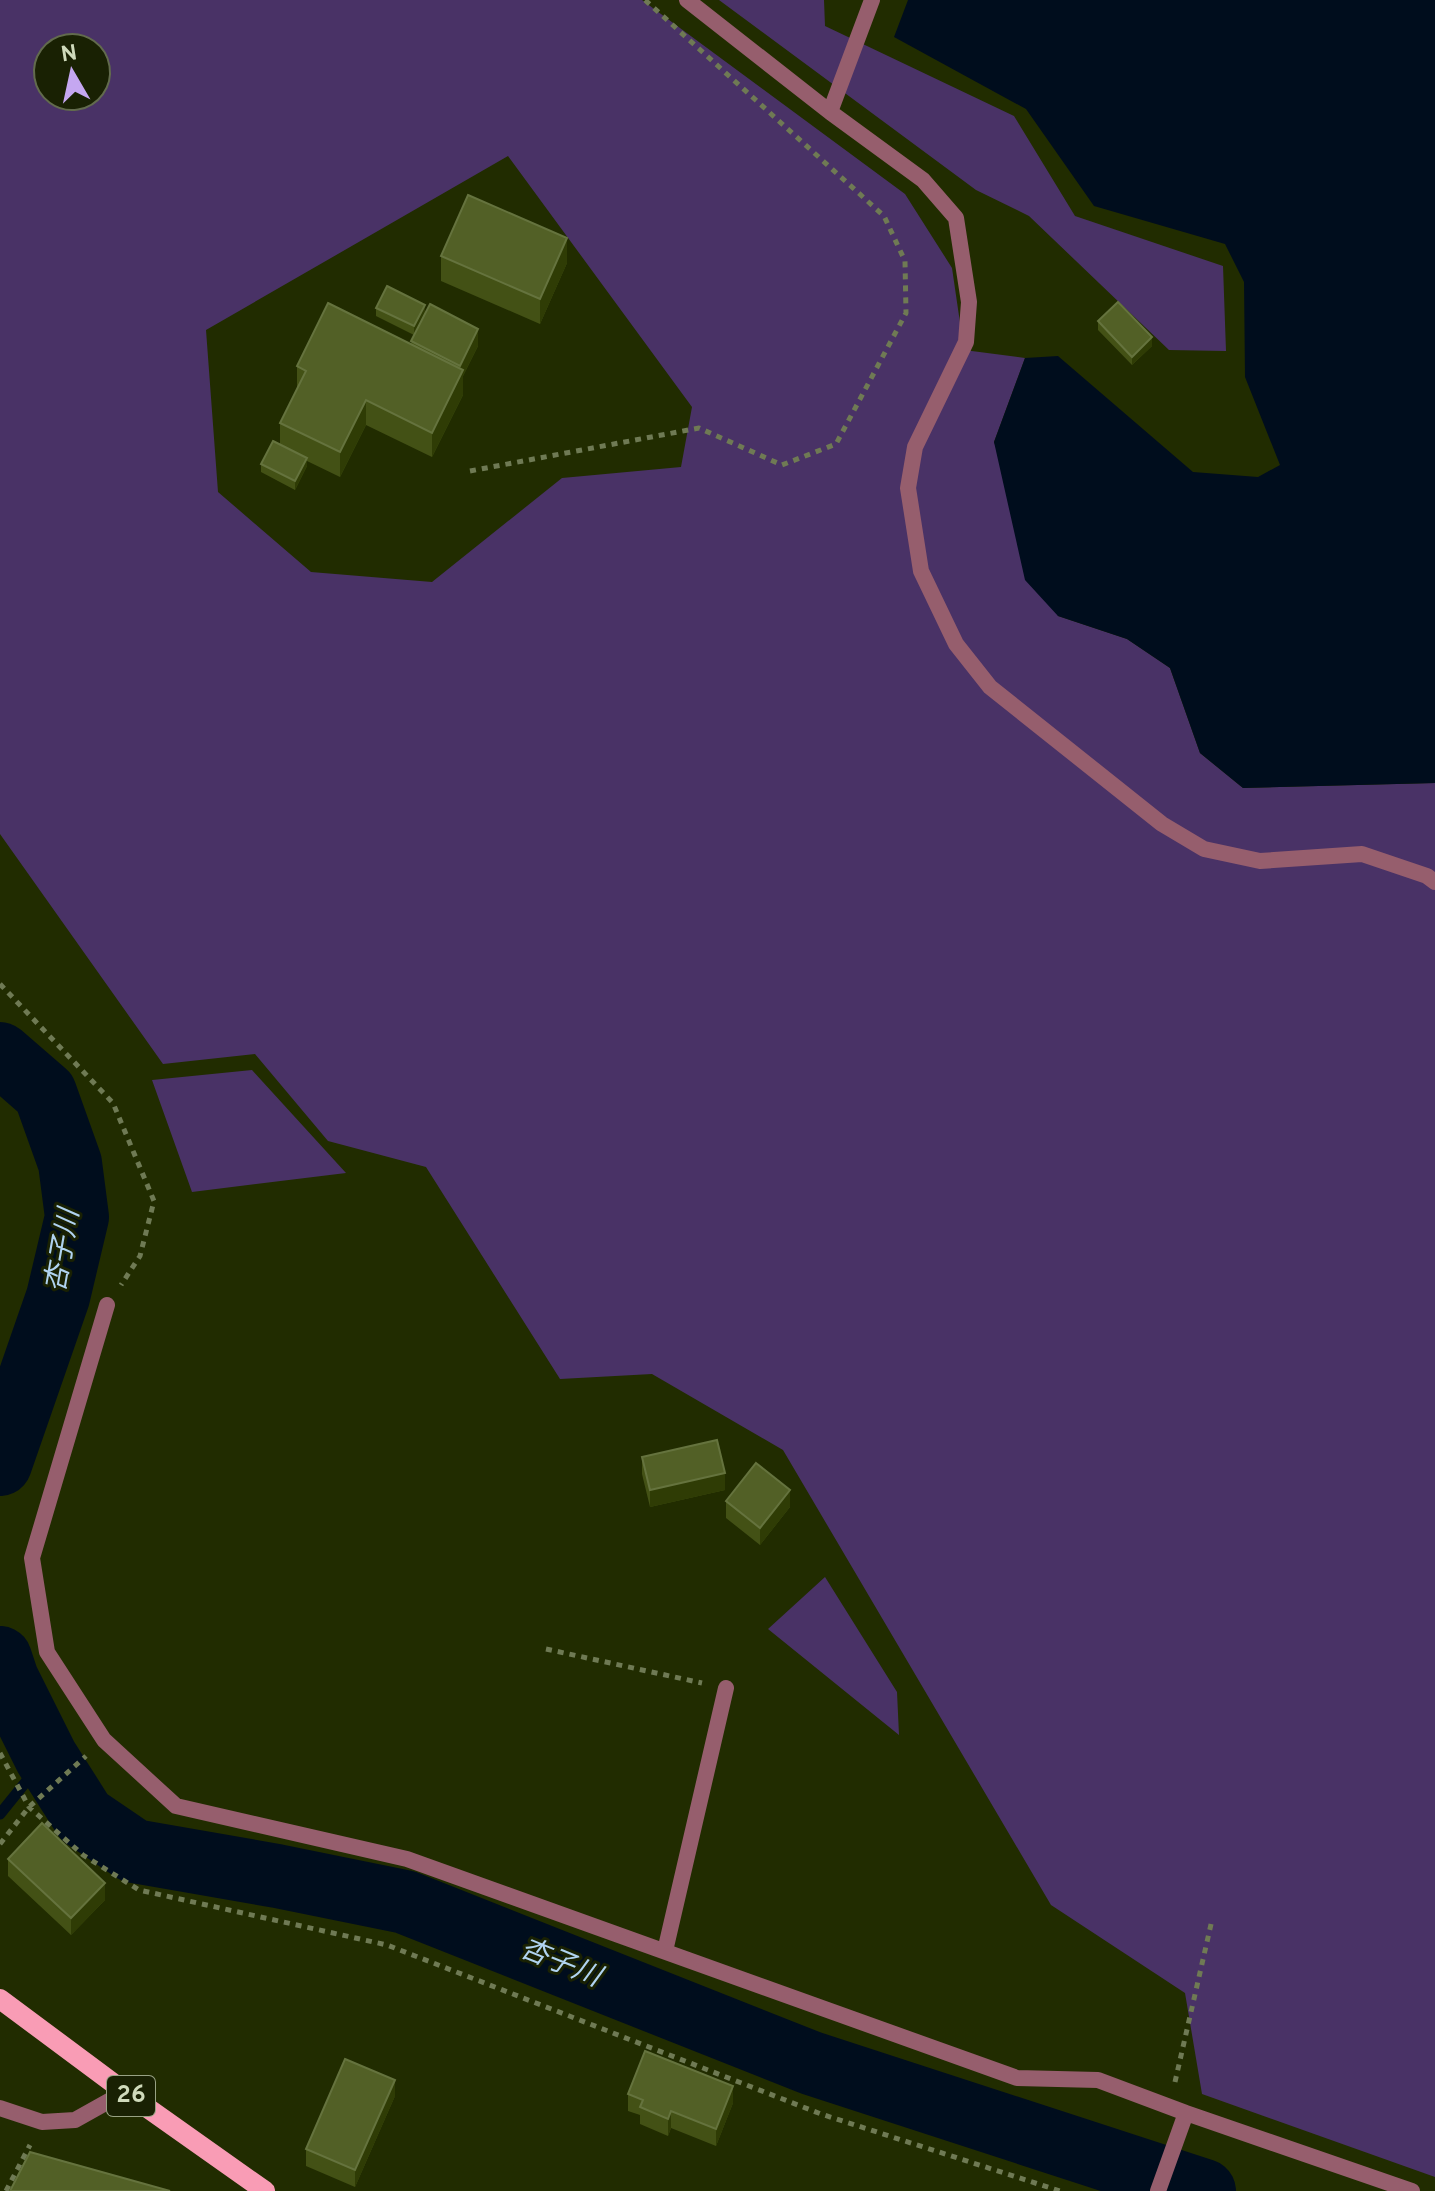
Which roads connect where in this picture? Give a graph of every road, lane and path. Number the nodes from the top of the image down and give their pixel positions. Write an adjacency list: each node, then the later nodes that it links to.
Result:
1 (645, 0): 5 (path)
2 (687, 0): 4 (street)
3 (872, 0): 4 (street)
4 (830, 112): 6 (street)
5 (470, 471)
6 (1435, 882)
7 (0, 984): 8 (path)
8 (107, 1305): 11 (street)
9 (546, 1649): 10 (path)
10 (726, 1688): 16 (street)
11 (104, 1740): 13 (path); 16 (street)
12 (0, 1753): 13 (path)
13 (29, 1807): 14 (path); 25 (path)
14 (0, 1844)
15 (1212, 1920): 19 (path)
16 (665, 1951): 19 (street)
17 (0, 1999): 18 (main road, 26)
18 (125, 2092): 22 (street); 24 (main road, 26)
19 (1169, 2107): 21 (street)
20 (0, 2108): 22 (street)
21 (1186, 2113): 26 (street); 27 (street)
22 (42, 2122): 23 (path)
23 (6, 2191)
24 (265, 2191)
25 (1060, 2191)
26 (1158, 2191)
27 (1412, 2191)

